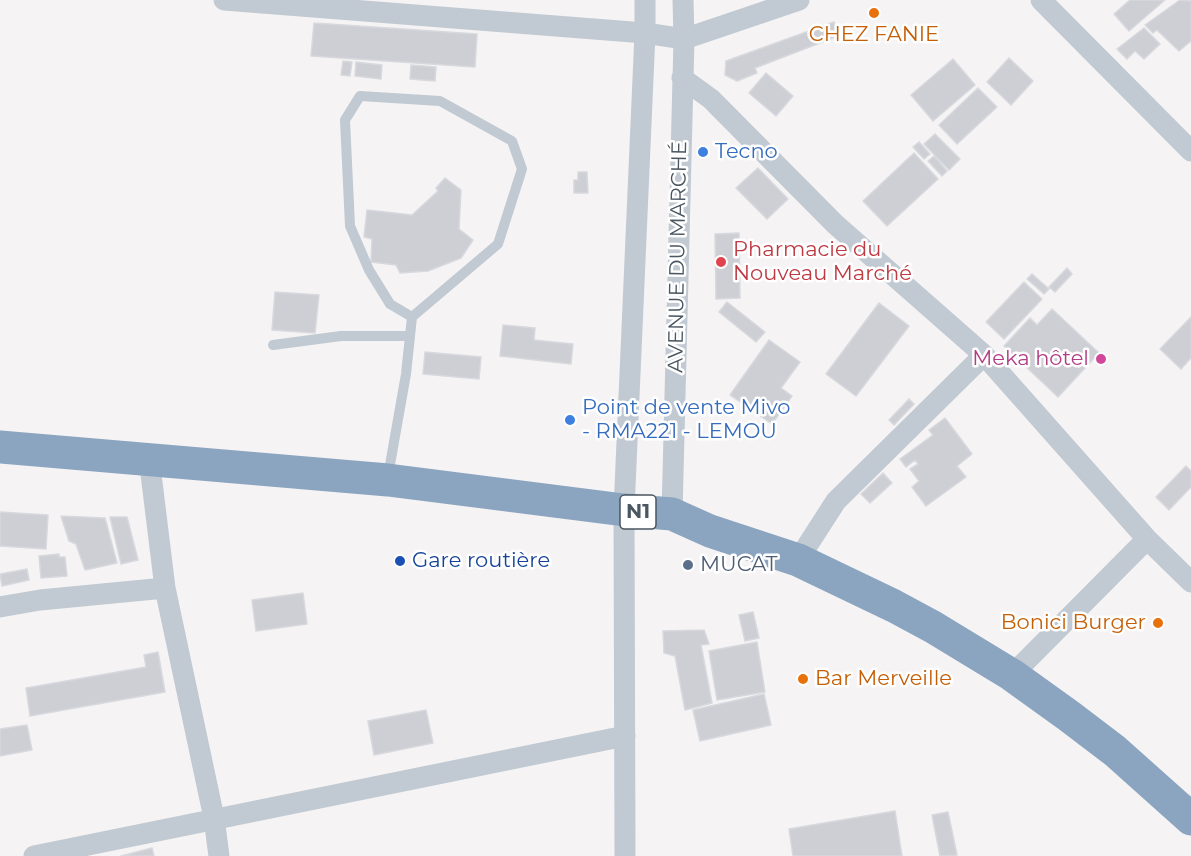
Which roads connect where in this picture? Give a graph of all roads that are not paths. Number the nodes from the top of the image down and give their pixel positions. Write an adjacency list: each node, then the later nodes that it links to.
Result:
1 (224, 0): 6 (street)
2 (645, 0): 6 (street, AVENUE DU MARCHÉ)
3 (683, 0): 7 (street, AVENUE DU MARCHÉ)
4 (800, 0): 7 (street)
5 (1041, 0): 9 (street)
6 (645, 33): 7 (street); 17 (street, AVENUE DU MARCHÉ)
7 (684, 39): 8 (street, AVENUE DU MARCHÉ)
8 (682, 78): 13 (street); 18 (street, AVENUE DU MARCHÉ)
9 (1191, 151)
10 (412, 317): 10 (lane); 11 (lane)
11 (410, 336): 12 (lane); 16 (lane)
12 (273, 345)
13 (984, 355): 19 (street); 20 (street)
14 (0, 447): 15 (highway, N1)
15 (149, 458): 16 (highway, N1); 22 (street)
16 (388, 480): 17 (highway, N1)
17 (624, 510): 18 (highway, N1); 25 (street, AVENUE DU MARCHÉ)
18 (672, 514): 20 (highway, N1)
19 (1147, 539): 21 (street); 24 (street)
20 (798, 560): 24 (highway, N1)
21 (1191, 582)
22 (165, 588): 23 (street); 26 (street)
23 (0, 607)
24 (1012, 675): 27 (highway, N1)
25 (625, 736): 26 (street); 30 (street, AVENUE DU MARCHÉ)
26 (214, 818): 28 (street); 29 (street)
27 (1191, 819)
28 (34, 856)
29 (219, 856)
30 (625, 856)

